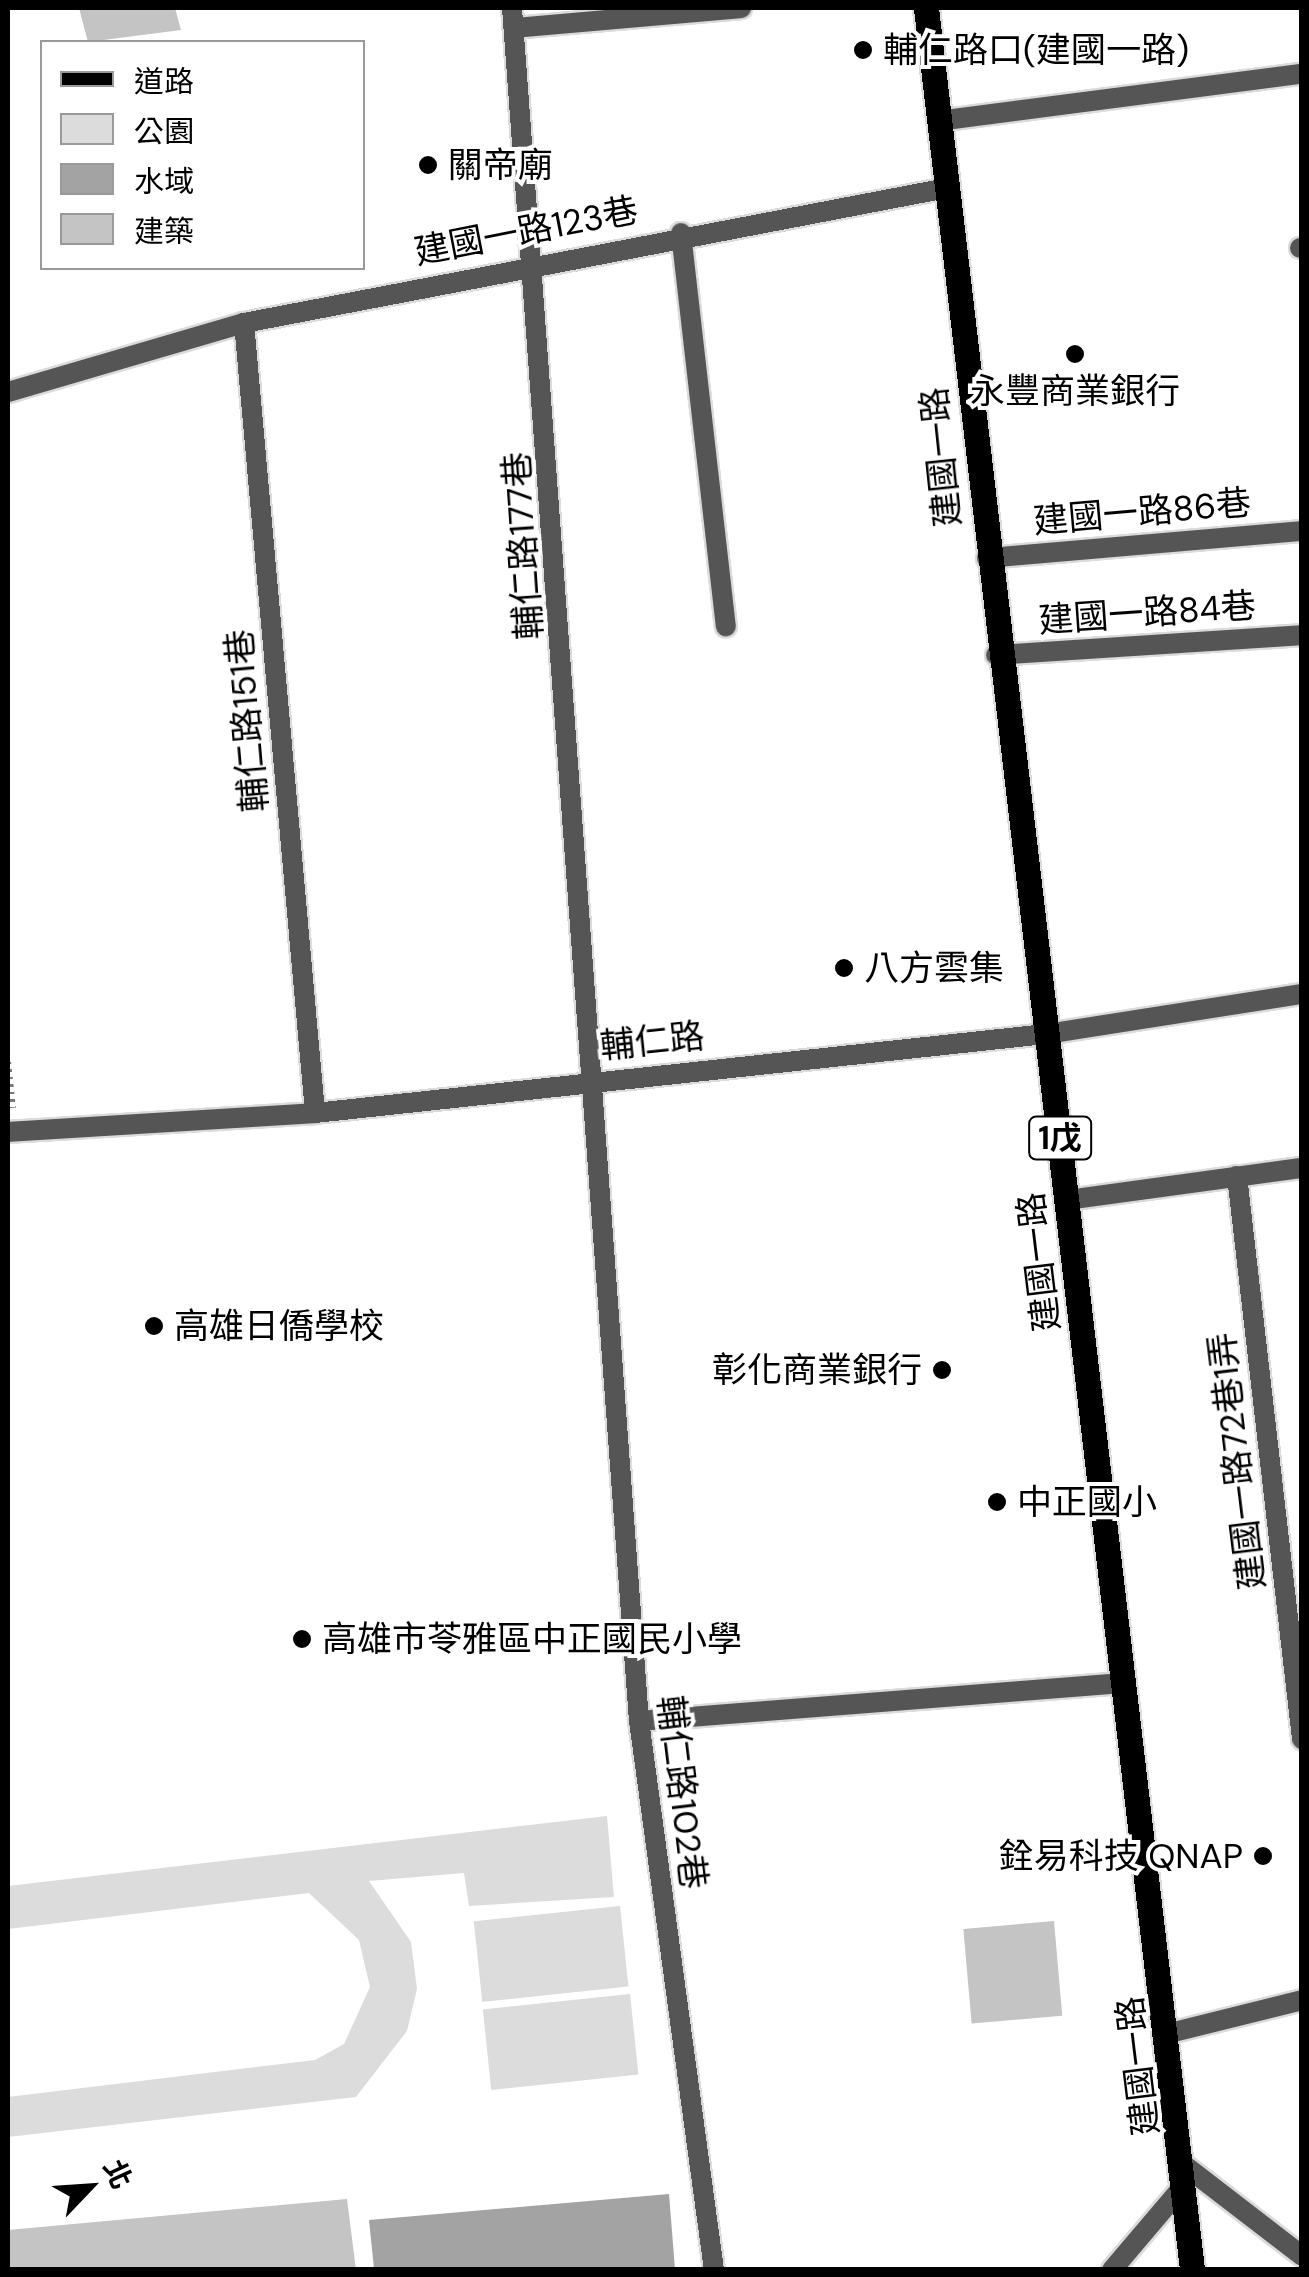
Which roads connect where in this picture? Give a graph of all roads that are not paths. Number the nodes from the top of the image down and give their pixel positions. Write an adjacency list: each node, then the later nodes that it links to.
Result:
1 (741, 8): 3 (street)
2 (926, 8): 5 (main road, 建國一路 / 1戊)
3 (513, 18): 8 (street, 輔仁路177巷)
4 (1302, 74): 5 (street)
5 (938, 121): 6 (main road, 建國一路 / 1戊)
6 (947, 188): 7 (street, 建國一路123巷); 12 (main road, 建國一路 / 1戊)
7 (681, 233): 8 (street, 建國一路123巷); 13 (street)
8 (538, 260): 9 (street, 建國一路123巷); 18 (street, 輔仁路177巷)
9 (244, 323): 10 (street, 建國一路123巷); 19 (street, 輔仁路151巷)
10 (8, 392)
11 (1302, 531): 12 (street, 建國一路86巷)
12 (988, 558): 15 (main road, 建國一路 / 1戊)
13 (726, 626)
14 (1302, 635): 15 (street, 建國一路84巷)
15 (996, 656): 17 (main road, 建國一路 / 1戊)
16 (1302, 994): 17 (street, 輔仁路)
17 (1046, 1034): 18 (street, 輔仁路); 23 (main road, 建國一路 / 1戊)
18 (589, 1080): 19 (street, 輔仁路); 25 (street, 輔仁路102巷)
19 (315, 1113): 20 (street, 輔仁路)
20 (8, 1132)
21 (1302, 1168): 22 (street)
22 (1237, 1176): 23 (street); 26 (street, 建國一路72巷1弄)
23 (1067, 1200): 24 (main road, 建國一路 / 1戊)
24 (1122, 1684): 25 (street); 28 (main road, 建國一路 / 1戊)
25 (638, 1721): 31 (street, 輔仁路102巷)
26 (1302, 1739)
27 (1302, 2000): 28 (street)
28 (1170, 2033): 29 (main road, 建國一路 / 1戊)
29 (1184, 2175): 30 (street); 32 (street); 33 (main road, 建國一路 / 1戊)
30 (1302, 2256)
31 (714, 2270)
32 (1112, 2270)
33 (1192, 2270)

